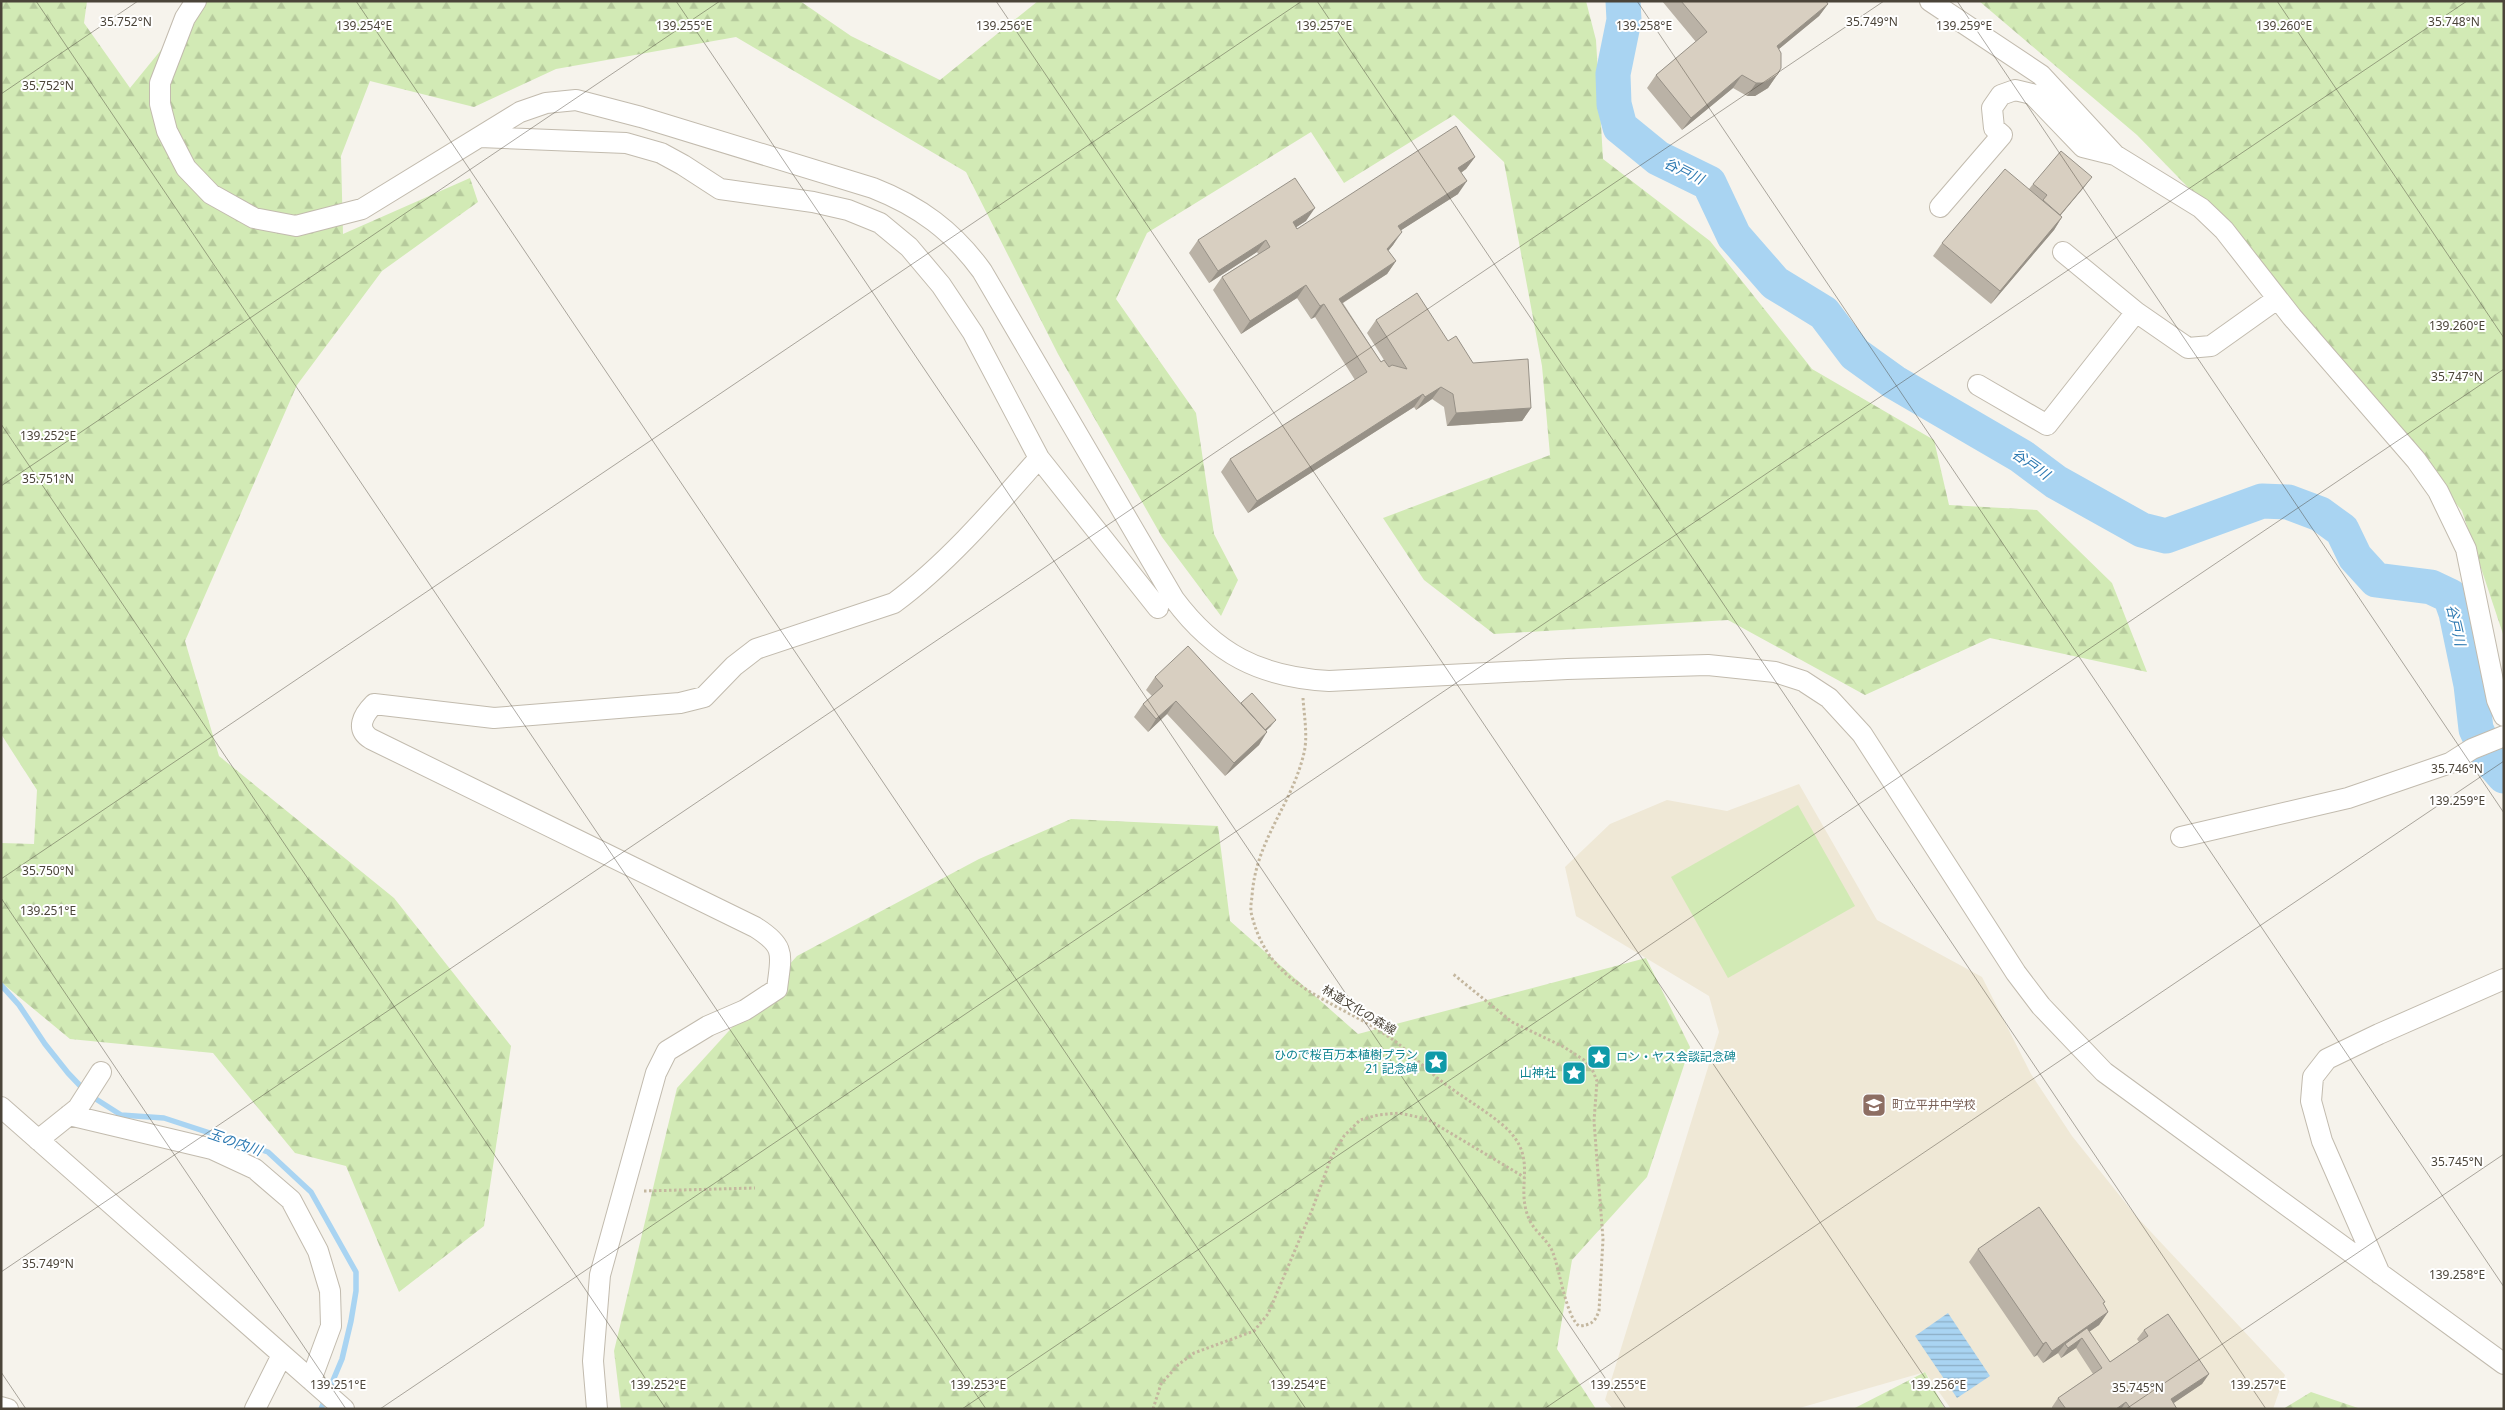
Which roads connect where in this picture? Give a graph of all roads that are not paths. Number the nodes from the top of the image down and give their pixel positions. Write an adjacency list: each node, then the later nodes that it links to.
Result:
1 (196, 1): 3 (street)
2 (1930, 1): 4 (street)
3 (480, 137): 10 (street); 20 (street)
4 (2115, 155): 5 (street); 7 (street)
5 (1940, 207)
6 (2063, 252): 8 (street)
7 (2277, 299): 8 (street); 12 (street)
8 (2136, 312): 9 (street)
9 (1978, 385)
10 (1039, 458): 11 (street); 28 (street)
11 (1158, 608)
12 (2504, 716)
13 (2488, 743): 14 (street)
14 (2181, 837)
15 (2504, 979): 20 (street)
16 (98, 1077): 18 (street)
17 (1, 1107): 19 (street)
18 (73, 1112): 19 (street); 23 (street)
19 (38, 1140): 21 (street)
20 (2381, 1276): 22 (street)
21 (282, 1355): 23 (street); 27 (street)
22 (2504, 1364)
23 (314, 1382): 24 (street)
24 (341, 1406)
25 (1, 1407): 26 (street)
26 (8, 1409)
27 (255, 1409)
28 (597, 1409)

